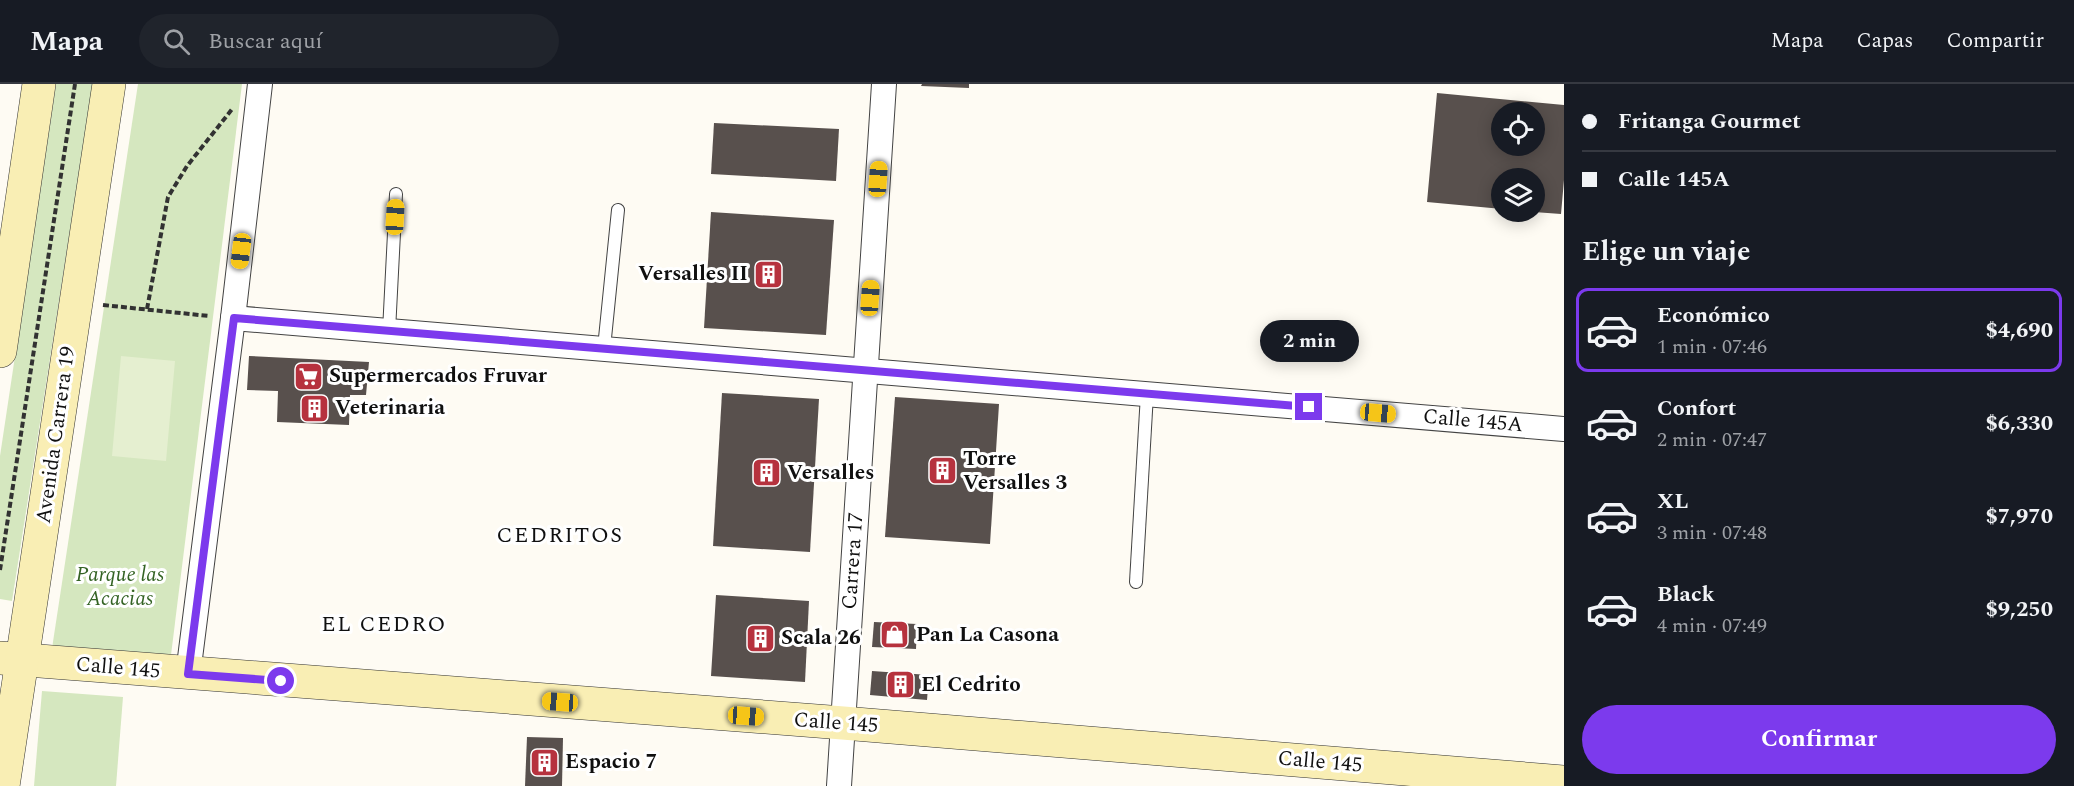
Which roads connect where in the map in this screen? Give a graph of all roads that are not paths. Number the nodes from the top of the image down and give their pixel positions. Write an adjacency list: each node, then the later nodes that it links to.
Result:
1 (39, 84): 7 (street)
2 (109, 84): 16 (street, Avenida Carrera 19)
3 (884, 84): 12 (street, Carrera 17)
4 (259, 89): 8 (street)
5 (396, 194): 9 (lane)
6 (618, 210): 10 (lane)
7 (3, 305): 11 (street)
8 (234, 318): 9 (street, Calle 145A); 17 (street)
9 (389, 331): 10 (street, Calle 145A)
10 (604, 348): 12 (street, Calle 145A)
11 (0, 351)
12 (866, 370): 13 (street, Calle 145A); 18 (street, Carrera 17)
13 (1147, 394): 14 (street, Calle 145A); 15 (lane)
14 (1564, 429)
15 (1136, 582)
16 (12, 659): 17 (street, Calle 145); 20 (street, Avenida Carrera 19)
17 (188, 674): 18 (street, Calle 145)
18 (843, 723): 19 (street, Calle 145); 21 (street, Carrera 17)
19 (1564, 782)
20 (3, 786)
21 (839, 786)

